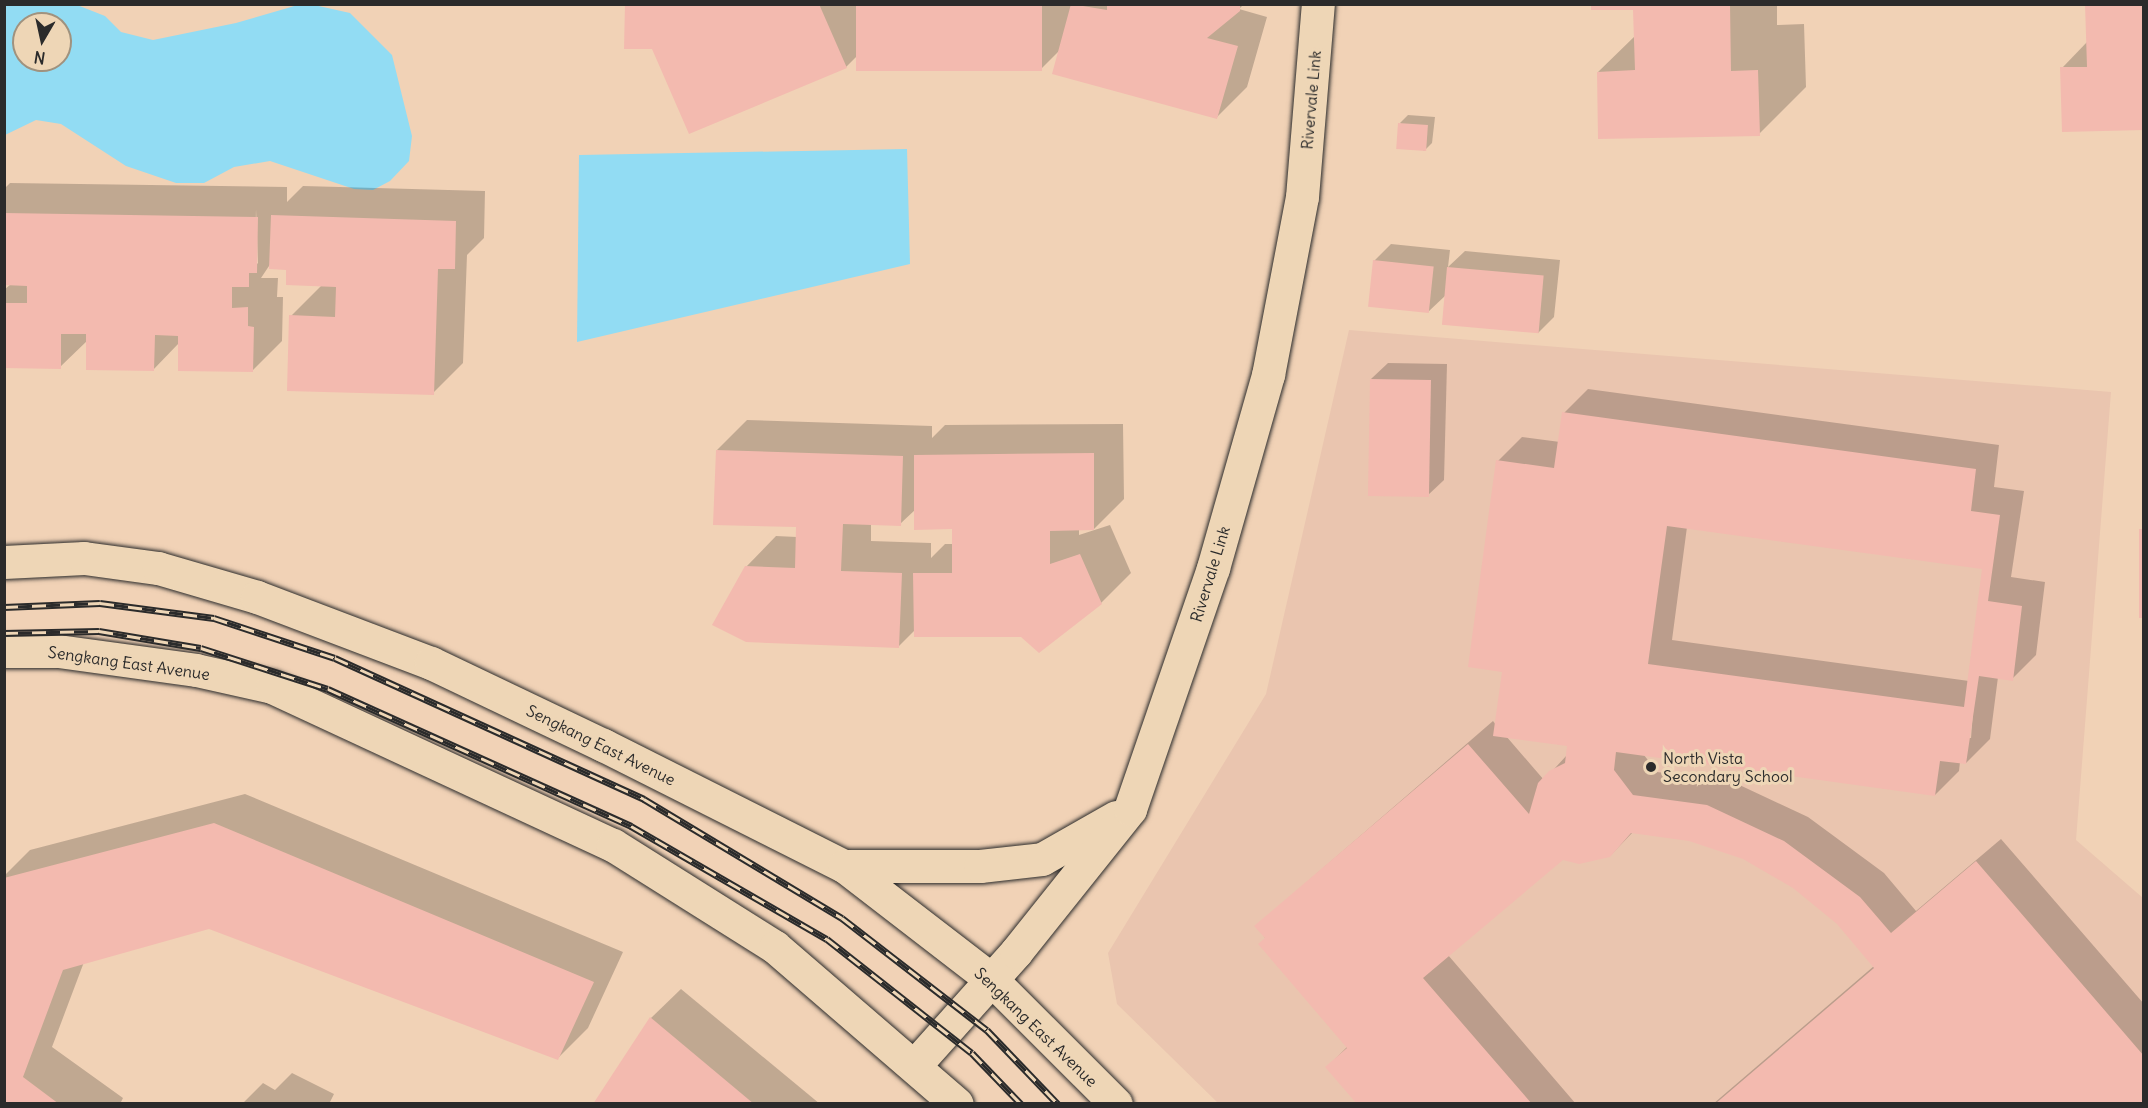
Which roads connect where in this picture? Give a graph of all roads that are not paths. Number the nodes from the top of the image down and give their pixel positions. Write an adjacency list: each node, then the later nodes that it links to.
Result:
1 (1318, 4): 4 (main road, Rivervale Link)
2 (4, 562): 5 (main road, Sengkang East Avenue)
3 (4, 651): 7 (main road, Sengkang East Avenue)
4 (1130, 809): 5 (main road); 6 (main road, Rivervale Link)
5 (844, 866): 6 (main road, Sengkang East Avenue)
6 (992, 980): 7 (main road, Rivervale Link); 9 (main road, Sengkang East Avenue)
7 (915, 1065): 8 (main road, Sengkang East Avenue)
8 (957, 1104)
9 (1116, 1104)

